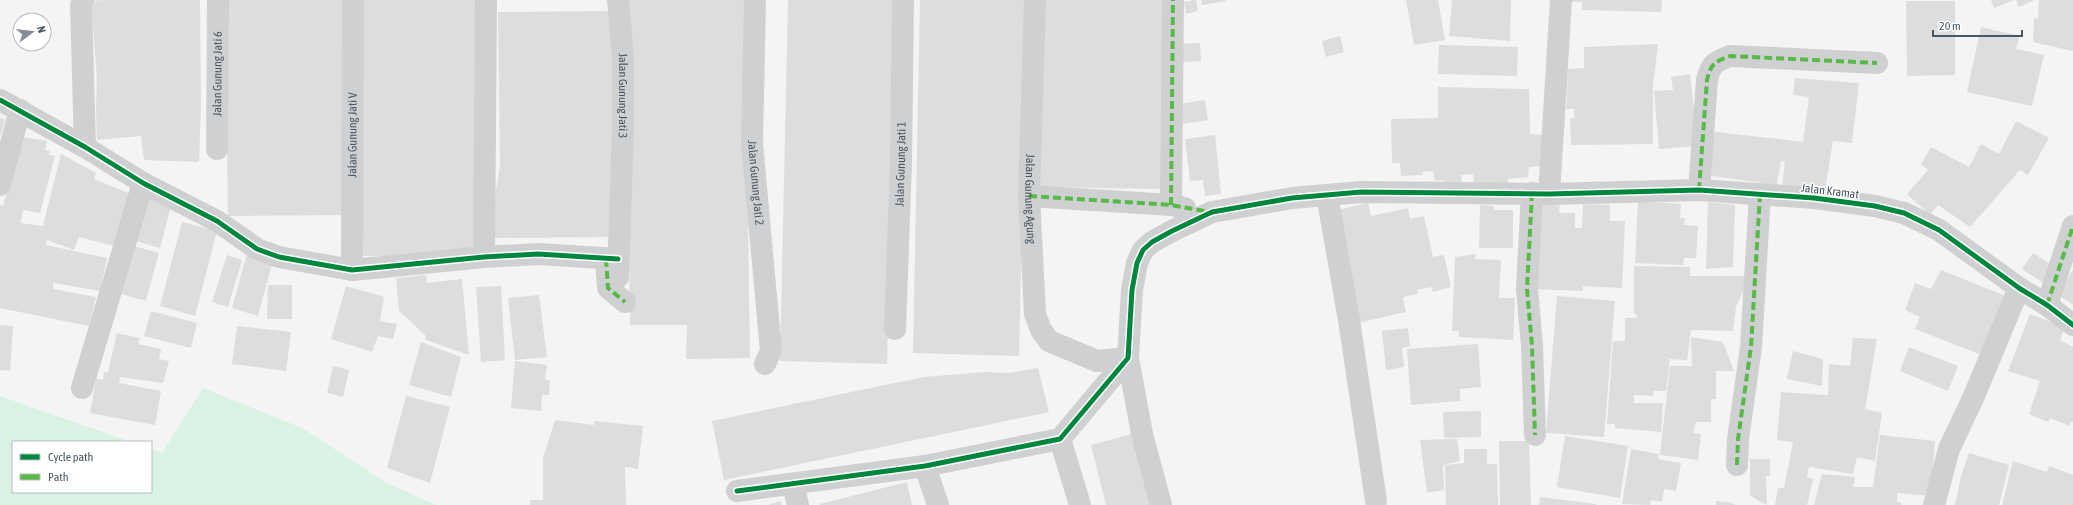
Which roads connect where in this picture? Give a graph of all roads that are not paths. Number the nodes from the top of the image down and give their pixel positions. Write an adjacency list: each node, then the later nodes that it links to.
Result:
1 (83, 0): 14 (street)
2 (218, 0): 15 (street, Jalan Gunung Jati 6)
3 (353, 0): 28 (street, Jalan Gunung Jati V)
4 (486, 0): 26 (street)
5 (618, 0): 27 (street, Jalan Gunung Jati 3)
6 (755, 0): 35 (street, Jalan Gunung Jati 2)
7 (903, 0): 33 (street, Jalan Gunung Jati 1)
8 (1035, 0): 22 (street, Jalan Gunung Agung)
9 (1173, 0): 23 (street)
10 (1561, 0): 19 (street)
11 (1877, 63): 18 (street)
12 (0, 100): 13 (street)
13 (20, 110): 14 (street); 17 (street)
14 (85, 147): 16 (street)
15 (217, 149)
16 (143, 183): 28 (street); 36 (street)
17 (0, 185)
18 (1699, 190): 19 (street, Jalan Kramat); 20 (street, Jalan Kramat)
19 (1540, 194): 21 (street, Jalan Kramat); 37 (street)
20 (1760, 194): 29 (street, Jalan Kramat); 39 (street)
21 (1327, 195): 24 (street, Jalan Kramat); 43 (street)
22 (1029, 196): 23 (street); 34 (street, Jalan Gunung Agung)
23 (1171, 205): 24 (street)
24 (1212, 212): 34 (street)
25 (2073, 226): 31 (street)
26 (484, 257): 27 (street); 28 (street)
27 (614, 265): 30 (street, Jalan Gunung Jati 3)
28 (352, 270)
29 (2019, 288): 31 (street, Jalan Kramat); 48 (street)
30 (625, 302)
31 (2047, 305): 32 (street, Jalan Kramat)
32 (2073, 325)
33 (895, 329)
34 (1128, 358): 38 (street); 47 (street)
35 (765, 364)
36 (82, 388)
37 (1534, 435)
38 (1060, 439): 40 (street); 46 (street)
39 (1737, 465)
40 (926, 466): 41 (street); 45 (street)
41 (793, 484): 42 (street); 44 (street)
42 (737, 491)
43 (1376, 501)
44 (798, 505)
45 (938, 505)
46 (1080, 505)
47 (1161, 505)
48 (1934, 505)

